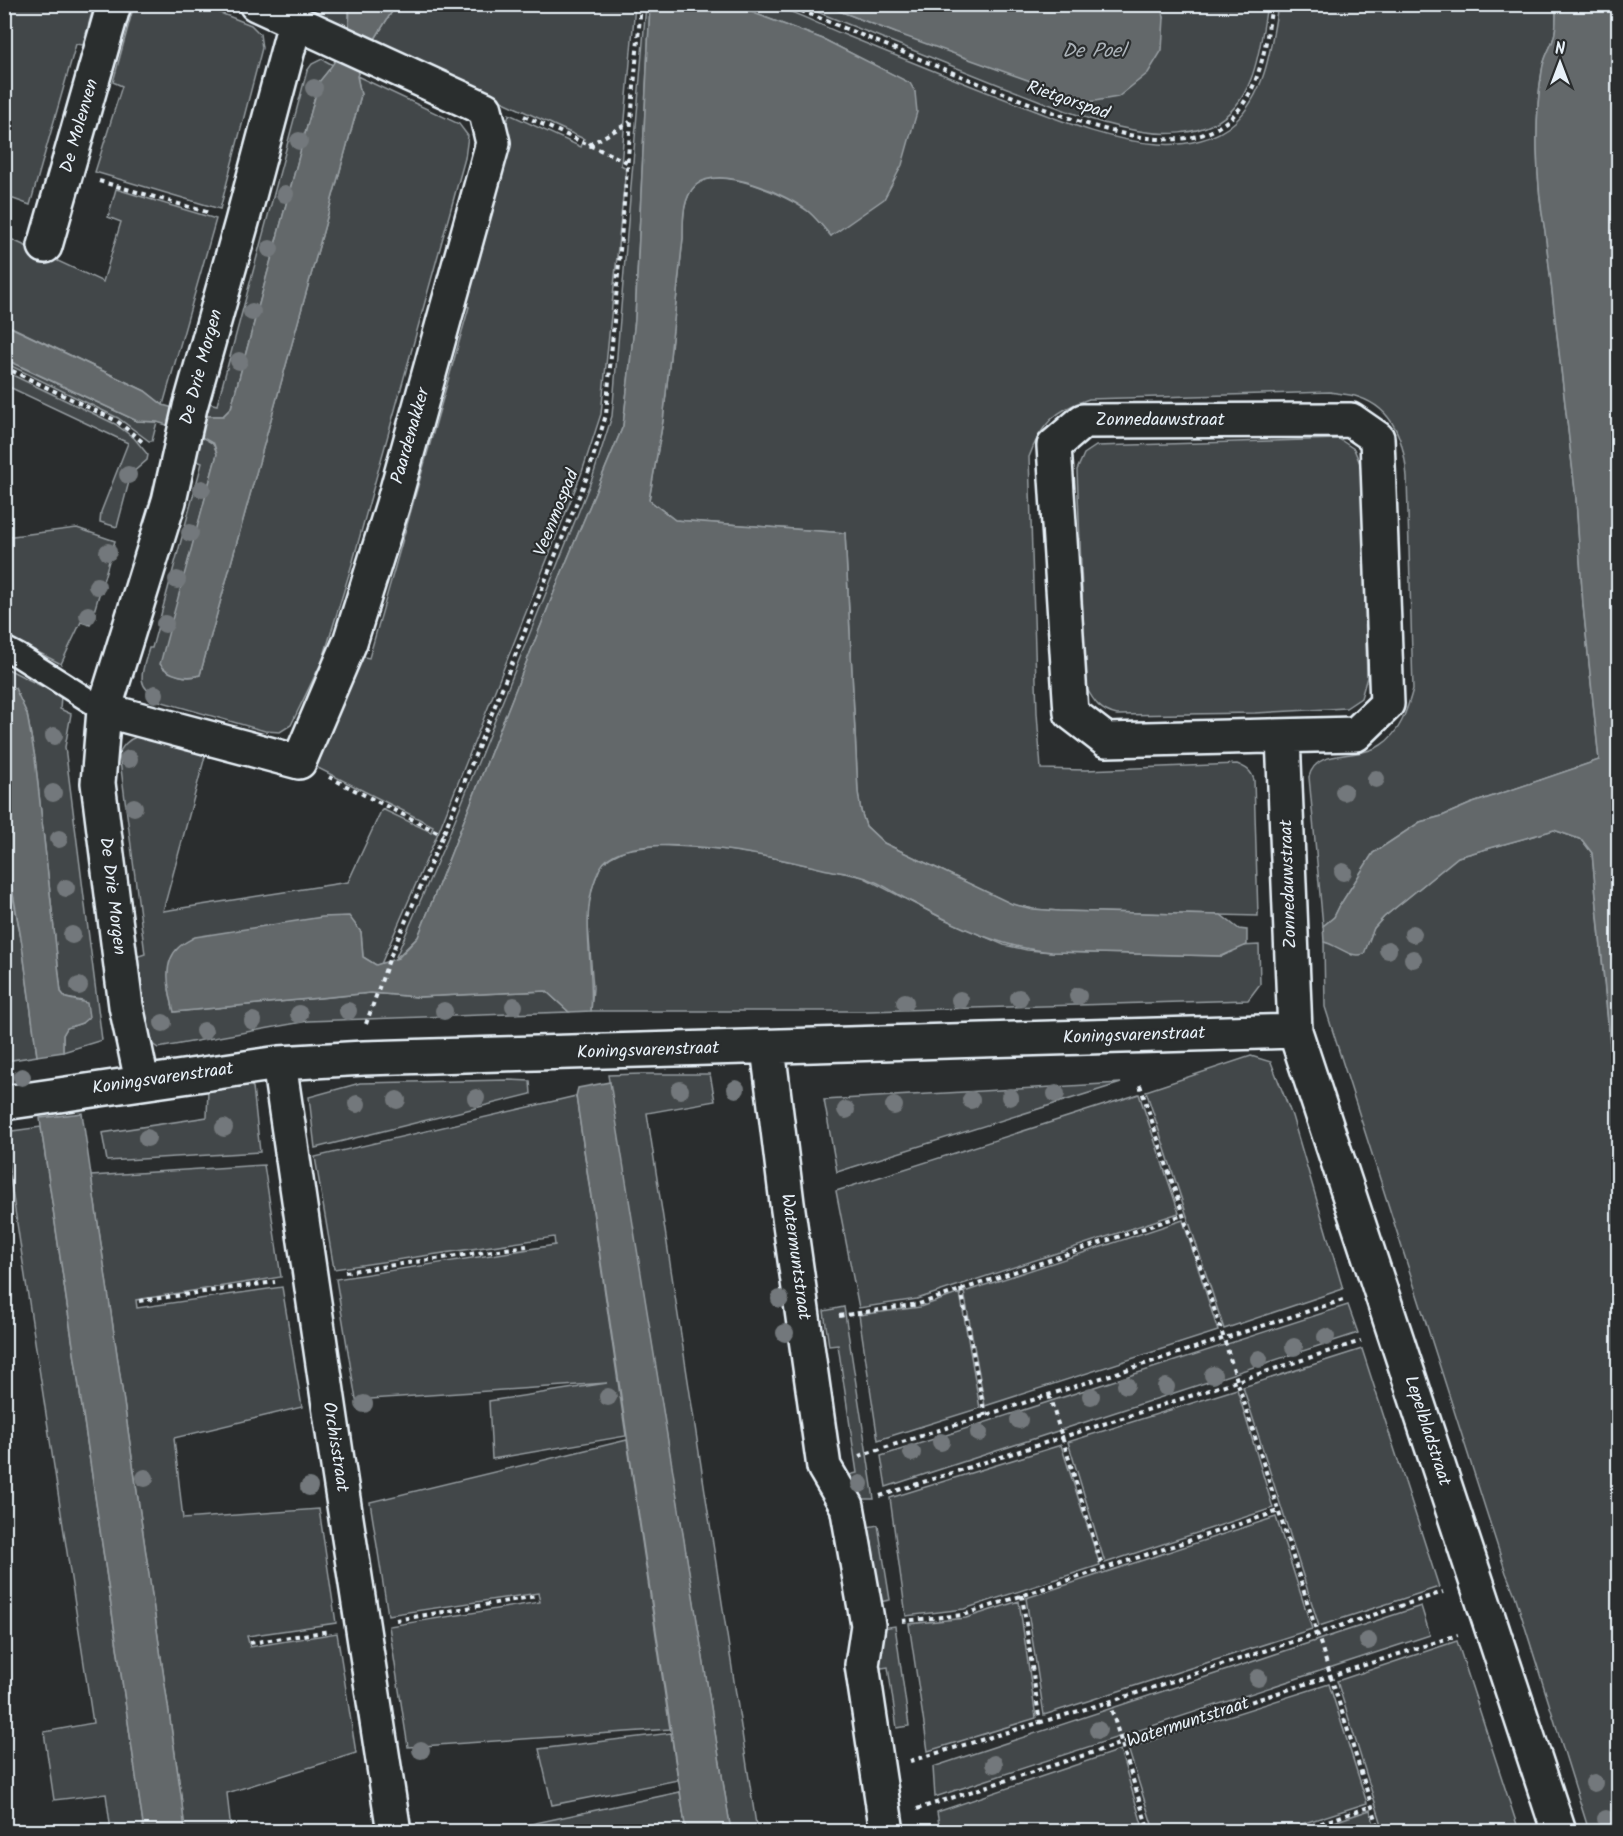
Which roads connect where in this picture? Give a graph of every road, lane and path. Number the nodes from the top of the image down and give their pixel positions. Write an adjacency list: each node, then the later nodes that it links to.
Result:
1 (114, 4): 11 (street, De Molenven)
2 (256, 4): 6 (street)
3 (641, 4): 8 (path, Veenmospad)
4 (784, 4): 5 (path, Rietgorspad)
5 (1272, 4)
6 (295, 23): 7 (street); 12 (street, De Drie Morgen)
7 (485, 109): 9 (path); 19 (street, Paardenakker)
8 (630, 122): 9 (path); 10 (path, Veenmospad)
9 (589, 145): 10 (path)
10 (627, 162): 20 (path, Veenmospad)
11 (67, 171): 12 (path); 13 (street, De Molenven)
12 (242, 222): 15 (street, De Drie Morgen)
13 (45, 246)
14 (4, 367): 15 (path)
15 (179, 452): 17 (street, De Drie Morgen)
16 (4, 648): 17 (lane)
17 (104, 710): 19 (street); 25 (street, De Drie Morgen)
18 (1284, 737): 18 (street, Zonnedauwstraat); 22 (street, Zonnedauwstraat)
19 (299, 762): 20 (path)
20 (443, 835): 21 (path, Veenmospad)
21 (374, 1000)
22 (1294, 1031): 23 (street, Koningsvarenstraat); 29 (street, Lepelbladstraat)
23 (768, 1047): 24 (street, Koningsvarenstraat); 31 (street, Watermuntstraat)
24 (279, 1063): 25 (street, Koningsvarenstraat); 54 (street, Orchisstraat)
25 (142, 1081): 27 (street, Koningsvarenstraat)
26 (1140, 1085): 28 (path)
27 (4, 1103)
28 (1183, 1215): 30 (path); 33 (path)
29 (1380, 1288): 32 (street, Lepelbladstraat); 33 (path)
30 (961, 1289): 31 (path); 36 (path)
31 (804, 1322): 38 (street, Watermuntstraat)
32 (1394, 1331): 34 (path); 42 (street, Lepelbladstraat)
33 (1224, 1339): 34 (path); 35 (path)
34 (1237, 1381): 37 (path); 40 (path)
35 (1049, 1395): 36 (path); 37 (path)
36 (985, 1416): 38 (path)
37 (1062, 1437): 39 (path); 41 (path)
38 (824, 1467): 39 (street, Watermuntstraat)
39 (847, 1506): 45 (street, Watermuntstraat)
40 (1279, 1511): 41 (path); 46 (path)
41 (1103, 1569): 43 (path)
42 (1476, 1580): 44 (street, Lepelbladstraat); 46 (path)
43 (1022, 1596): 45 (path); 49 (path)
44 (1490, 1624): 47 (path, Watermuntstraat); 58 (street, Lepelbladstraat)
45 (868, 1625): 51 (street, Watermuntstraat)
46 (1318, 1634): 47 (path); 48 (path)
47 (1331, 1677): 50 (path, Watermuntstraat); 52 (path)
48 (1109, 1702): 49 (path); 50 (path)
49 (1040, 1724): 51 (path)
50 (1122, 1744): 53 (path, Watermuntstraat); 55 (path)
51 (878, 1770): 53 (street, Watermuntstraat)
52 (1372, 1806): 56 (path); 57 (path)
53 (886, 1826)
54 (394, 1832)
55 (1149, 1832)
56 (1295, 1832)
57 (1380, 1832)
58 (1559, 1832)

